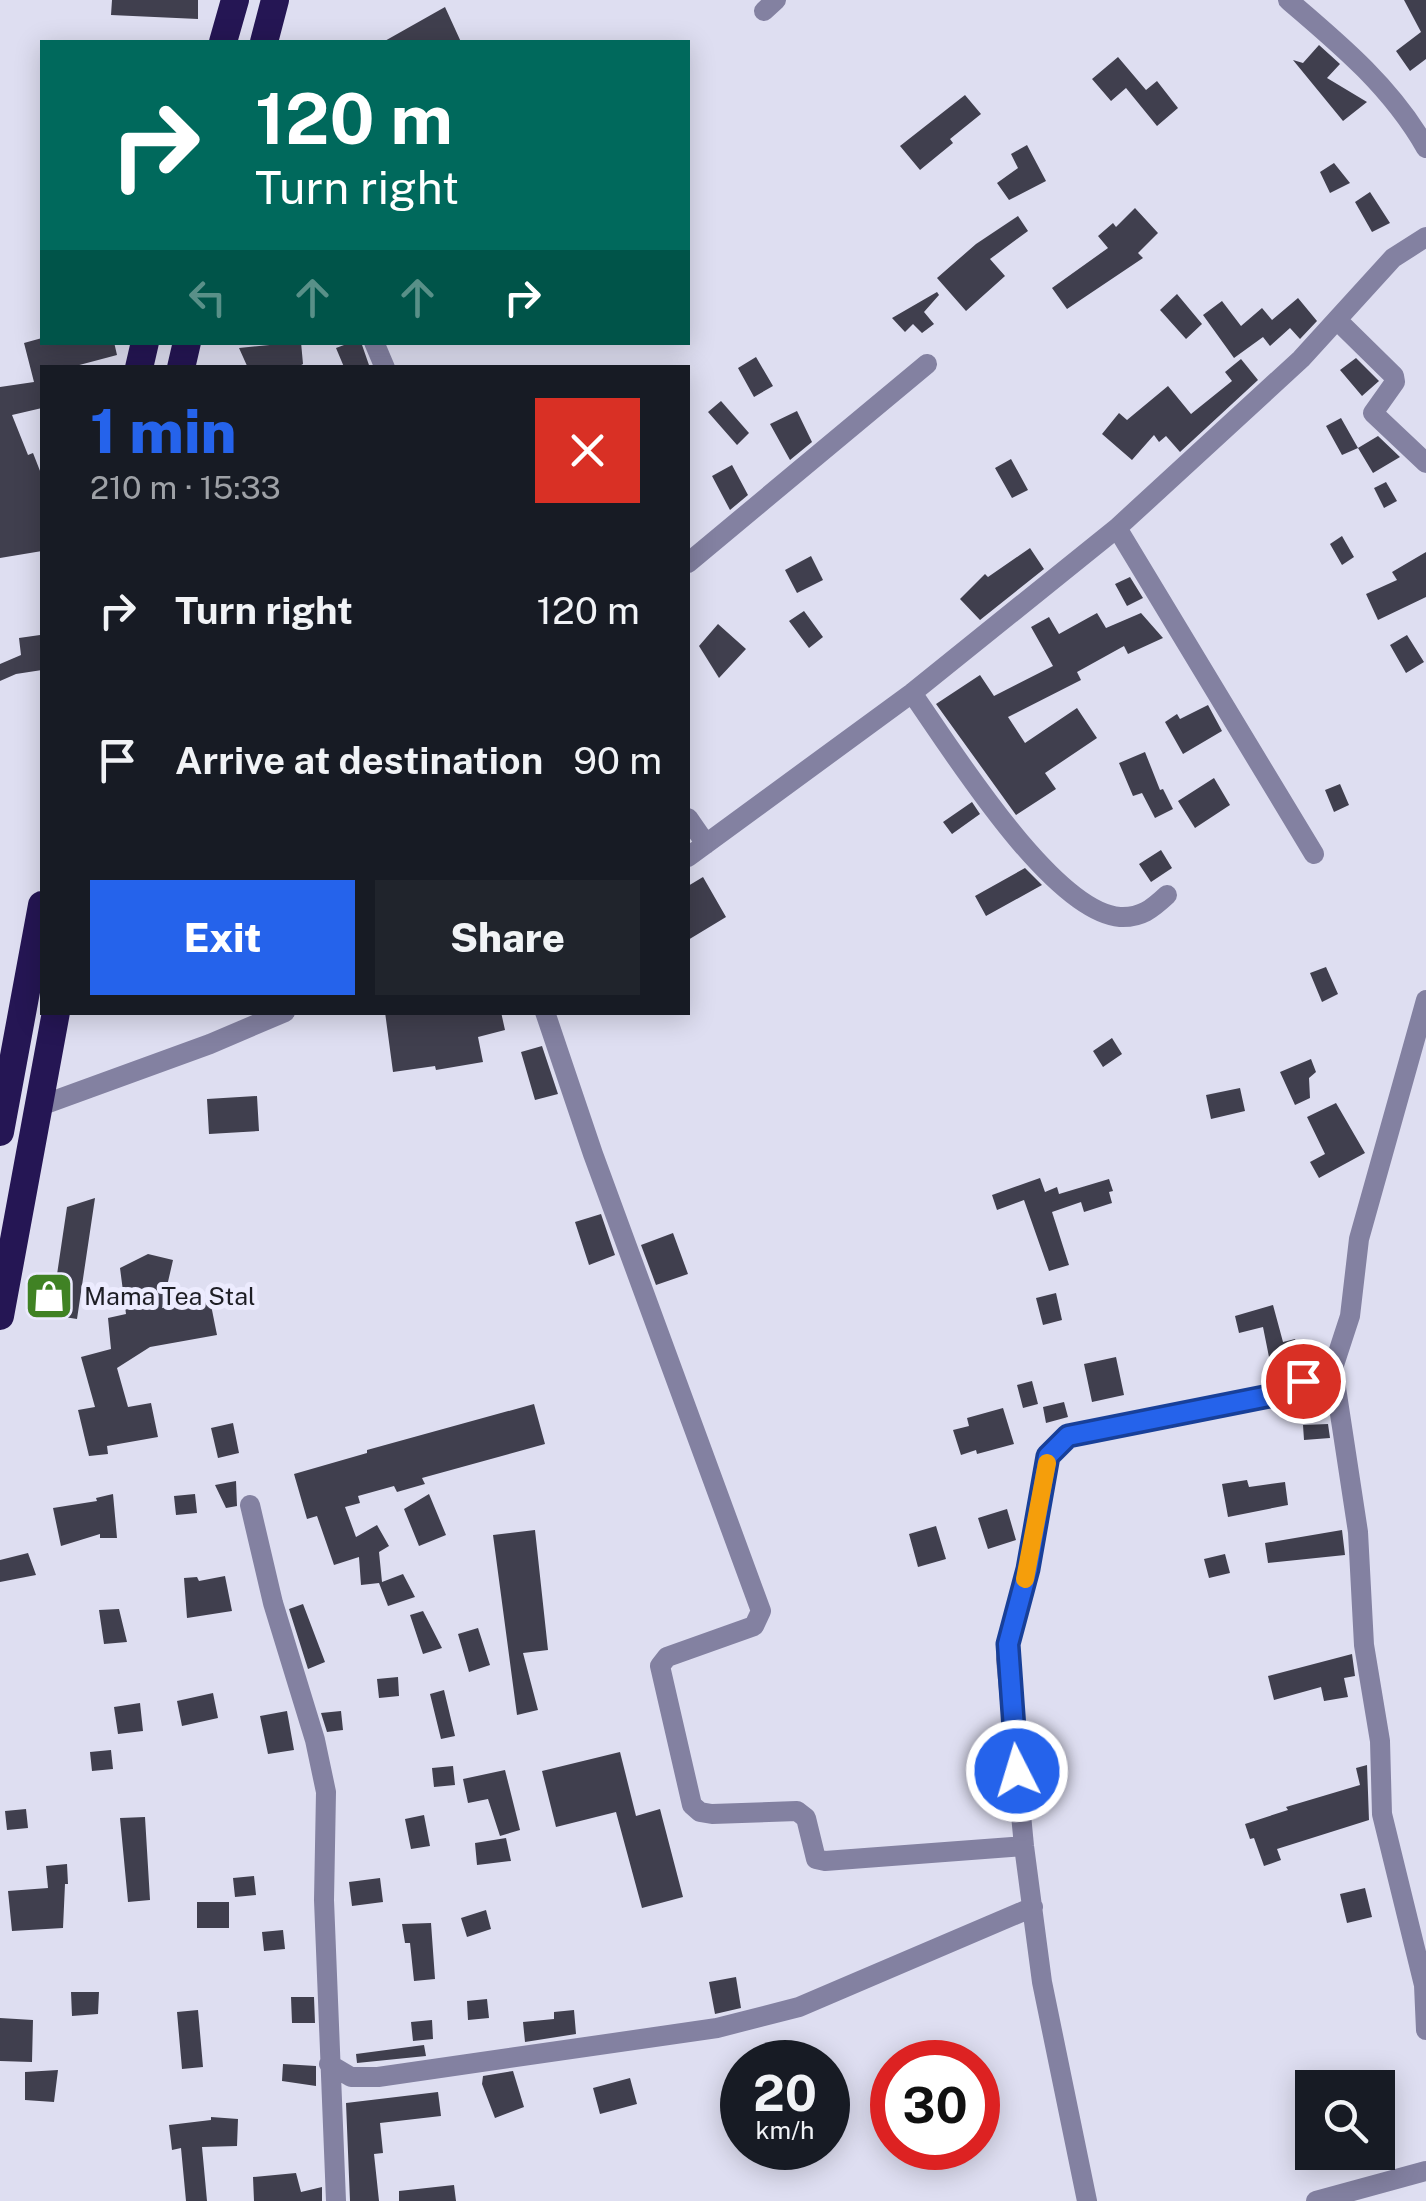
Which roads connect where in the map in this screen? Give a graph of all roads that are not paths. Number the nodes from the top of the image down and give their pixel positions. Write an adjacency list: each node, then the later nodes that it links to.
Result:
1 (235, 0): 4 (highway)
2 (275, 0): 5 (highway)
3 (1288, 0): 6 (street)
4 (224, 40)
5 (265, 40)
6 (1426, 148)
7 (1426, 237): 8 (street)
8 (1337, 320): 10 (street); 11 (street)
9 (927, 364): 12 (street)
10 (1426, 463)
11 (1117, 528): 13 (street); 16 (street)
12 (690, 561)
13 (912, 693): 15 (street); 18 (street)
14 (690, 821): 15 (street)
15 (706, 844): 17 (street)
16 (1314, 854)
17 (690, 856)
18 (1167, 895)
19 (40, 912): 21 (highway)
20 (1426, 1000): 28 (street)
21 (11, 1010): 26 (highway)
22 (55, 1015): 25 (highway)
23 (278, 1015): 25 (street)
24 (546, 1015): 30 (street)
25 (38, 1107): 27 (highway)
26 (0, 1132)
27 (0, 1316)
28 (1333, 1368): 30 (street); 32 (street)
29 (250, 1505): 33 (street)
30 (1024, 1846): 31 (street)
31 (1033, 1907): 33 (street); 36 (street)
32 (1426, 2030)
33 (329, 2064): 35 (street)
34 (1426, 2171): 37 (street)
35 (336, 2201)
36 (1087, 2201)
37 (1316, 2201)

